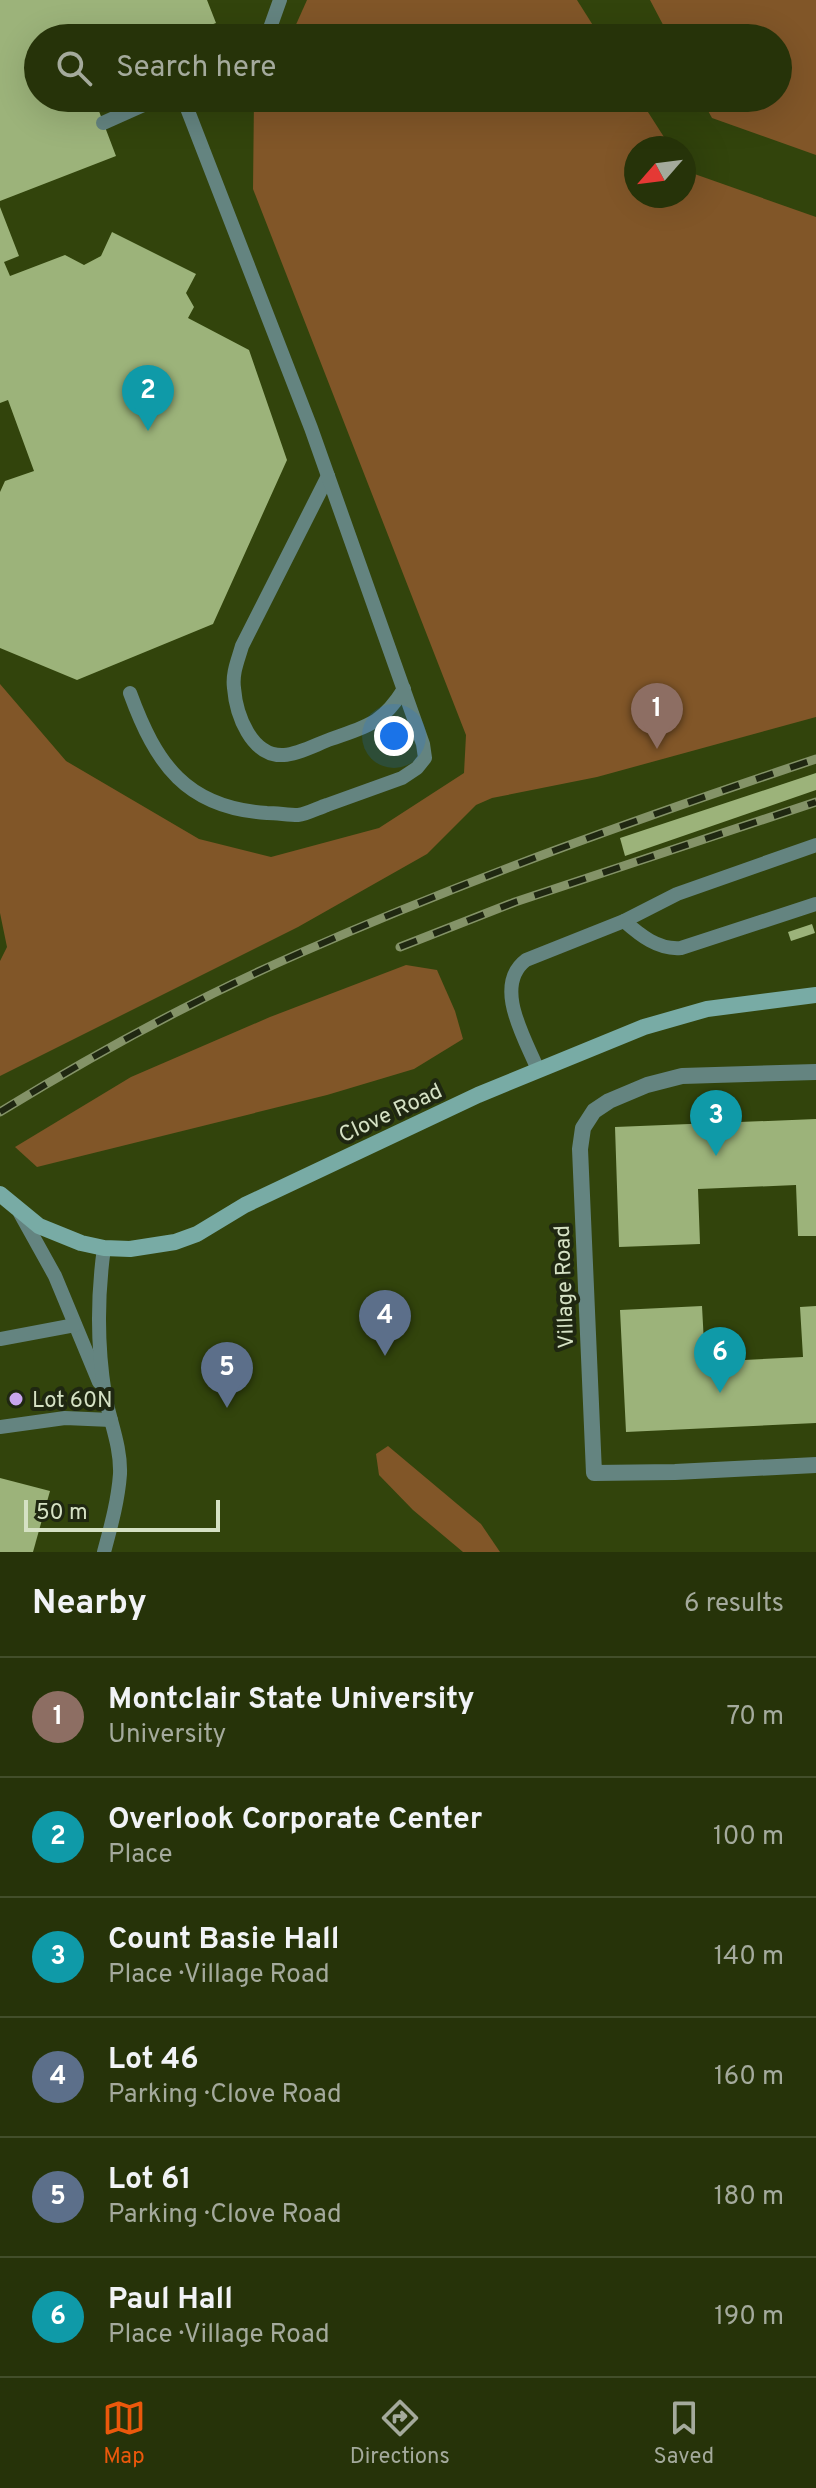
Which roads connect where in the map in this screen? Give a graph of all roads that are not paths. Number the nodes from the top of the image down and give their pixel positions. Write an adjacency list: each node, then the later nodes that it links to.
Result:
1 (280, 0): 2 (lane)
2 (271, 24)
3 (128, 112): 5 (lane)
4 (188, 112): 6 (lane)
5 (103, 123)
6 (328, 476): 7 (lane); 7 (lane)
7 (404, 689): 8 (lane)
8 (130, 693)
9 (816, 845): 11 (lane)
10 (816, 904): 11 (lane)
11 (624, 921): 13 (lane)
12 (816, 995): 13 (street, Clove Road)
13 (538, 1070): 17 (street, Clove Road)
14 (816, 1072): 23 (street, Village Road)
15 (0, 1194): 16 (street, Clove Road)
16 (20, 1212): 17 (street, Clove Road); 18 (lane)
17 (104, 1248): 20 (lane)
18 (75, 1325): 19 (lane); 20 (lane)
19 (0, 1339)
20 (105, 1397): 21 (lane)
21 (111, 1420): 22 (lane); 24 (lane)
22 (0, 1427)
23 (816, 1465)
24 (104, 1552)

